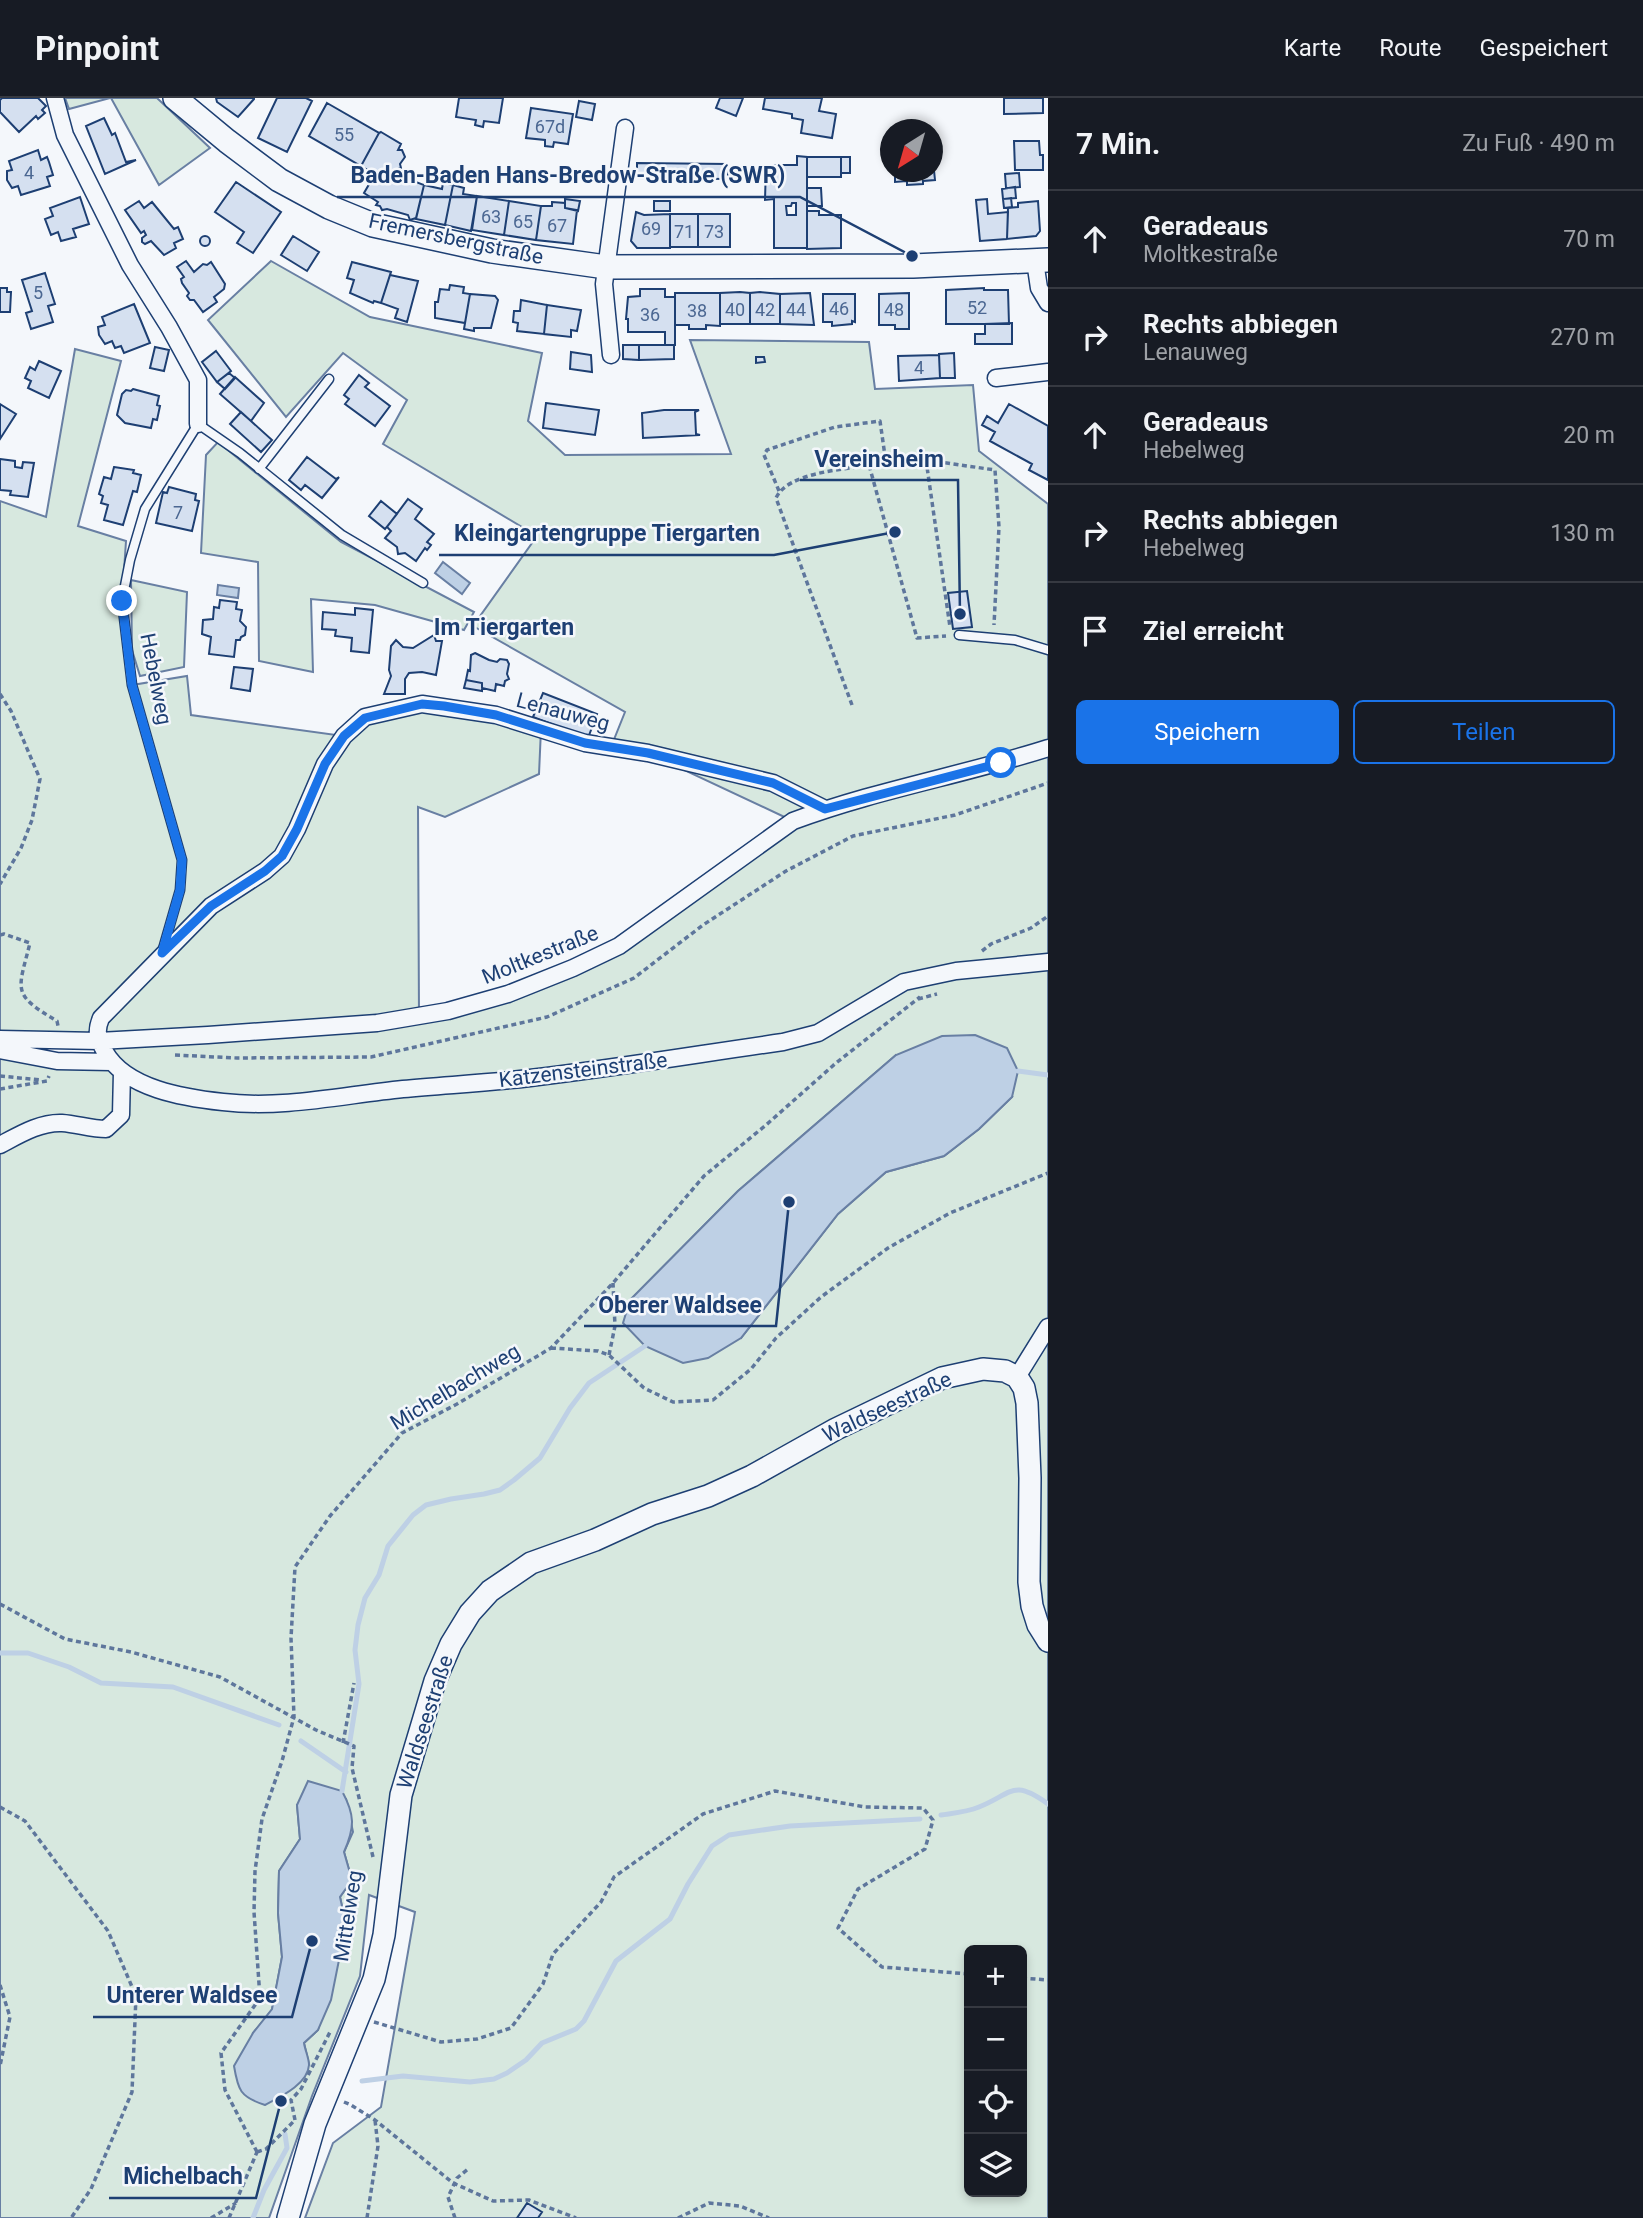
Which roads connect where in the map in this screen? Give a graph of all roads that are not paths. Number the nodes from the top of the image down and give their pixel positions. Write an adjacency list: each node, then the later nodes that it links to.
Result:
1 (55, 98): 11 (street)
2 (176, 98): 5 (main road, Fremersbergstraße)
3 (625, 128): 5 (street)
4 (1042, 261): 5 (main road, Fremersbergstraße); 6 (street)
5 (606, 267): 7 (street)
6 (1048, 303)
7 (611, 355)
8 (1048, 372): 9 (street)
9 (996, 378)
10 (329, 379): 12 (lane)
11 (198, 424): 12 (lane); 19 (lane, Hebelweg)
12 (259, 468): 13 (lane)
13 (423, 583)
14 (959, 635): 15 (lane)
15 (1048, 650)
16 (1048, 748): 17 (street, Moltkestraße)
17 (825, 809): 18 (street, Lenauweg); 22 (street, Moltkestraße)
18 (211, 906): 19 (street, Hebelweg)
19 (162, 953): 22 (street, Hebelweg)
20 (1048, 962): 24 (street, Katzensteinstraße)
21 (0, 1039): 22 (street, Moltkestraße)
22 (99, 1041): 24 (street)
23 (0, 1050): 24 (street, Katzensteinstraße)
24 (116, 1067): 25 (street)
25 (0, 1145)
26 (1048, 1327): 27 (street)
27 (1017, 1377): 28 (street); 29 (street, Waldseestraße)
28 (1048, 1641)
29 (288, 2218)

